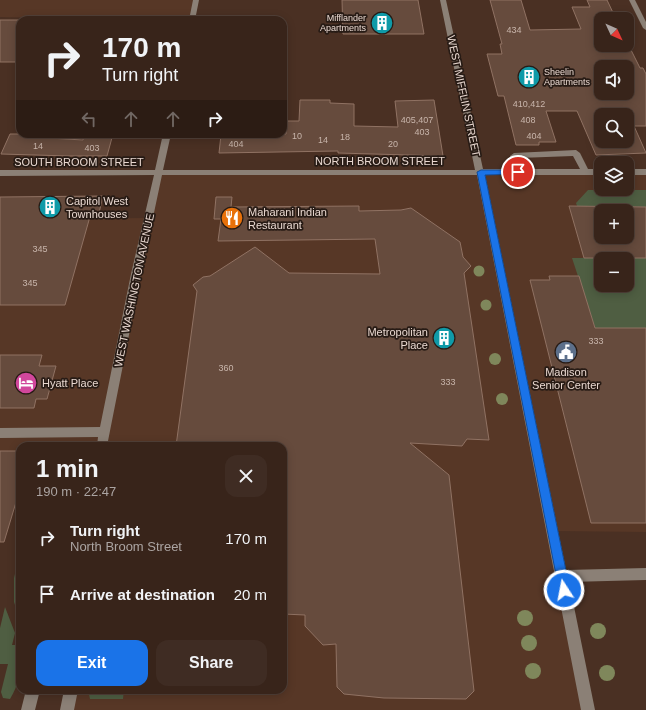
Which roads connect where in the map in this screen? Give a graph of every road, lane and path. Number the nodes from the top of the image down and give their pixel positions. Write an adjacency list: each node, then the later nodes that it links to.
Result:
1 (196, 0): 4 (street)
2 (443, 0): 7 (street, WEST MIFFLIN STREET)
3 (632, 0): 5 (street)
4 (193, 16)
5 (646, 28)
6 (166, 138): 14 (street, WEST WASHINGTON AVENUE)
7 (481, 172): 8 (street, NORTH BROOM STREET); 14 (street, NORTH BROOM STREET); 19 (street, WEST MIFFLIN STREET)
8 (518, 172): 9 (street, NORTH BROOM STREET); 9 (street)
9 (585, 172): 10 (street, NORTH BROOM STREET)
10 (594, 172)
11 (634, 172): 12 (street)
12 (646, 172)
13 (0, 173): 14 (street, SOUTH BROOM STREET)
14 (158, 173): 15 (street, WEST WASHINGTON AVENUE)
15 (105, 432): 16 (street); 17 (street, WEST WASHINGTON AVENUE)
16 (0, 433)
17 (103, 442)
18 (646, 574): 19 (street)
19 (562, 576): 24 (street, WEST MIFFLIN STREET)
20 (32, 694): 22 (street)
21 (70, 694): 23 (street)
22 (28, 710)
23 (67, 710)
24 (588, 710)

